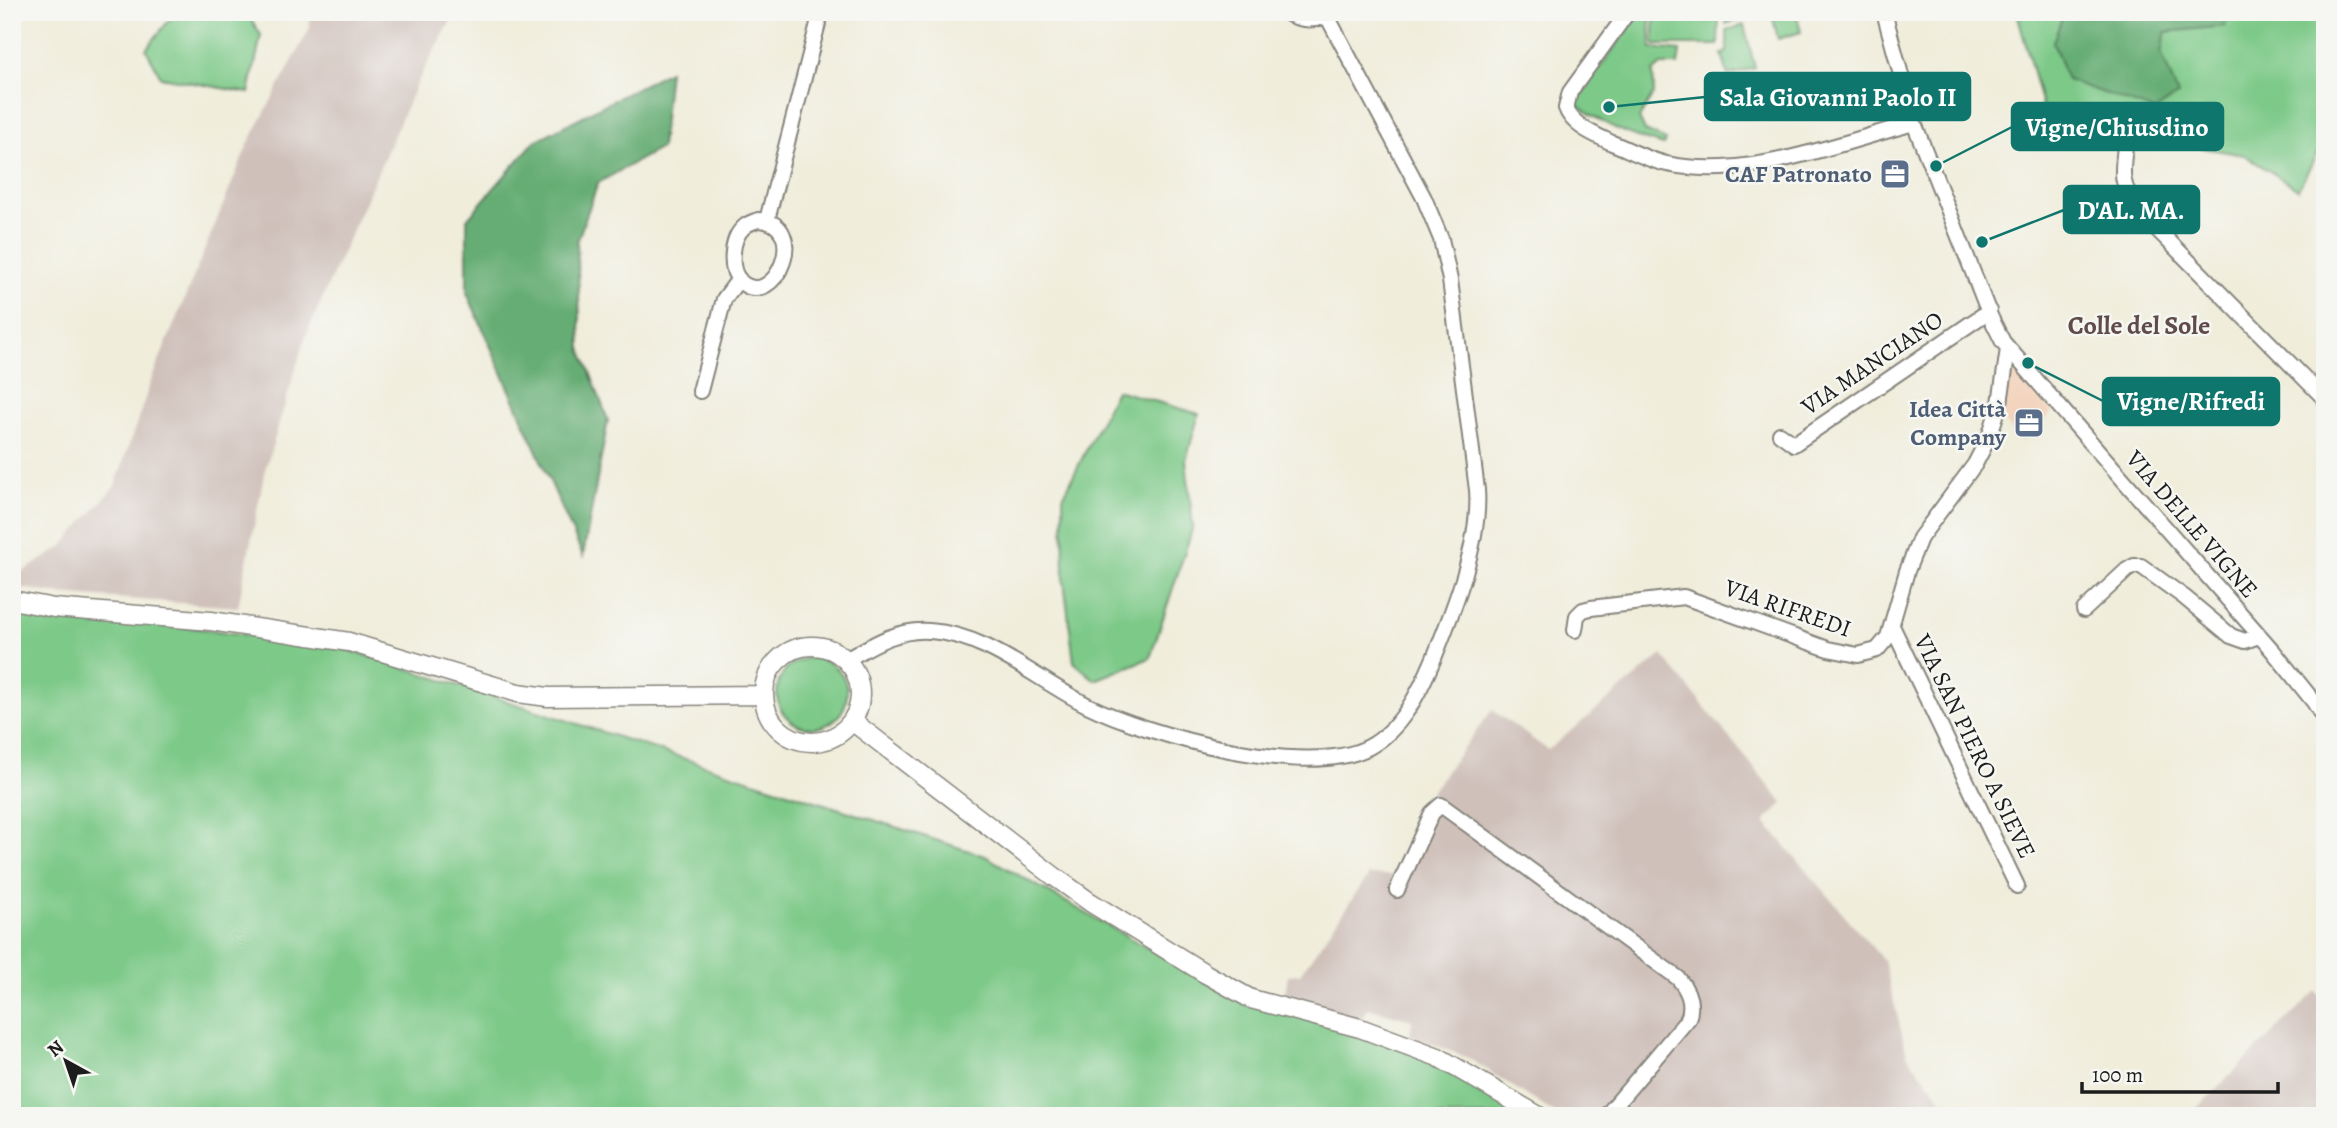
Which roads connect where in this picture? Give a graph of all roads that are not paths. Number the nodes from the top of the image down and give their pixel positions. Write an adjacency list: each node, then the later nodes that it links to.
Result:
1 (821, 12): 8 (street)
2 (1286, 12): 5 (street)
3 (1628, 12): 6 (street)
4 (1884, 12): 6 (street, VIA DELLE VIGNE)
5 (1329, 14): 20 (street)
6 (1914, 123): 10 (street, VIA DELLE VIGNE)
7 (2126, 139): 13 (street)
8 (766, 220): 9 (street); 9 (street)
9 (738, 279): 12 (street)
10 (1989, 311): 11 (street, VIA DELLE VIGNE); 14 (street, VIA MANCIANO)
11 (2008, 349): 17 (street, VIA RIFREDI); 19 (street, VIA DELLE VIGNE)
12 (700, 391)
13 (2325, 399)
14 (1780, 435)
15 (12, 600): 21 (street)
16 (2084, 610): 19 (street)
17 (1892, 626): 18 (street, VIA RIFREDI); 24 (street, VIA SAN PIERO A SIEVE)
18 (1575, 630)
19 (2259, 636): 22 (street, VIA DELLE VIGNE)
20 (846, 660): 21 (street); 23 (street)
21 (763, 695): 23 (street)
22 (2325, 720)
23 (852, 721): 26 (street)
24 (2017, 886)
25 (1397, 890): 27 (street)
26 (1539, 1116)
27 (1606, 1116)

